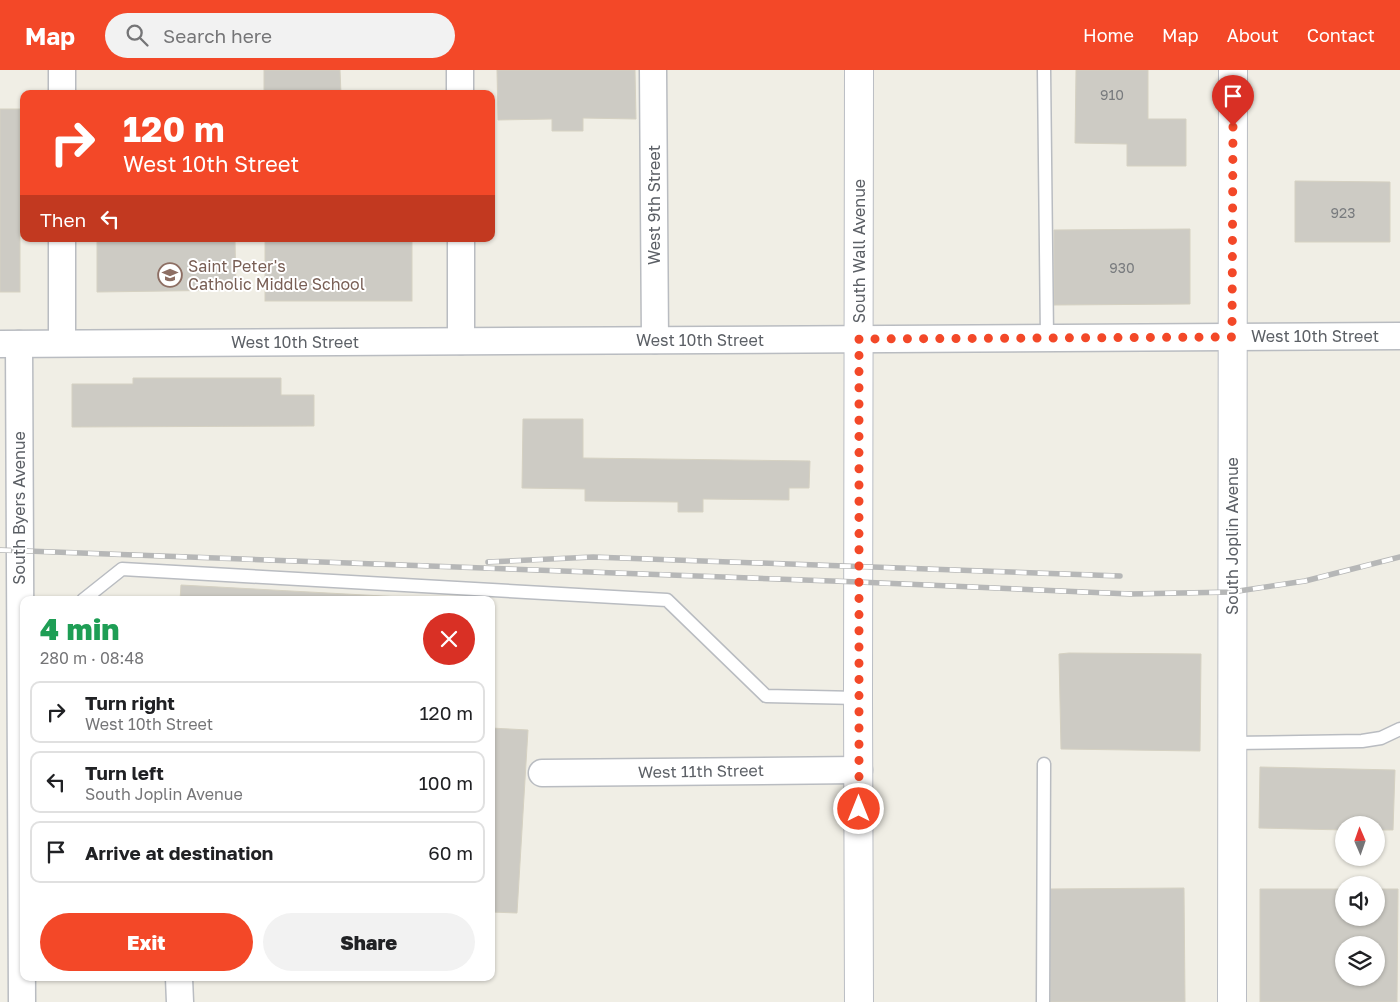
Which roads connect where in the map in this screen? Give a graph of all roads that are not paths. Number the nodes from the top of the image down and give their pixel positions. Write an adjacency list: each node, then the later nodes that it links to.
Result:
1 (62, 70): 7 (street)
2 (460, 70): 8 (street)
3 (653, 70): 15 (street, West 9th Street)
4 (859, 70): 14 (street, South Wall Avenue)
5 (1044, 70): 13 (lane)
6 (1233, 70): 12 (street, South Joplin Avenue)
7 (62, 90)
8 (460, 90)
9 (62, 242): 18 (street)
10 (461, 242): 16 (street)
11 (1400, 336): 12 (street, West 10th Street)
12 (1232, 337): 13 (street, West 10th Street); 24 (street, South Joplin Avenue)
13 (1047, 338): 14 (street, West 10th Street)
14 (859, 339): 15 (street, West 10th Street); 21 (street, South Wall Avenue)
15 (655, 340): 16 (street, West 10th Street)
16 (461, 341): 18 (street, West 10th Street)
17 (9, 344): 18 (street, West 10th Street); 19 (street, South Byers Avenue)
18 (62, 344)
19 (21, 596)
20 (88, 596): 21 (lane)
21 (858, 698): 26 (street, South Wall Avenue)
22 (20, 729): 28 (street, South Byers Avenue)
23 (1400, 729): 24 (lane)
24 (1232, 742): 36 (street, South Joplin Avenue)
25 (1044, 764): 35 (lane)
26 (859, 770): 27 (street, West 11th Street); 34 (street, South Wall Avenue)
27 (542, 773)
28 (15, 869): 29 (street, South Byers Avenue)
29 (20, 964)
30 (21, 981): 32 (street, South Byers Avenue)
31 (179, 981): 33 (street)
32 (22, 1002)
33 (180, 1002)
34 (859, 1002)
35 (1043, 1002)
36 (1232, 1002)

